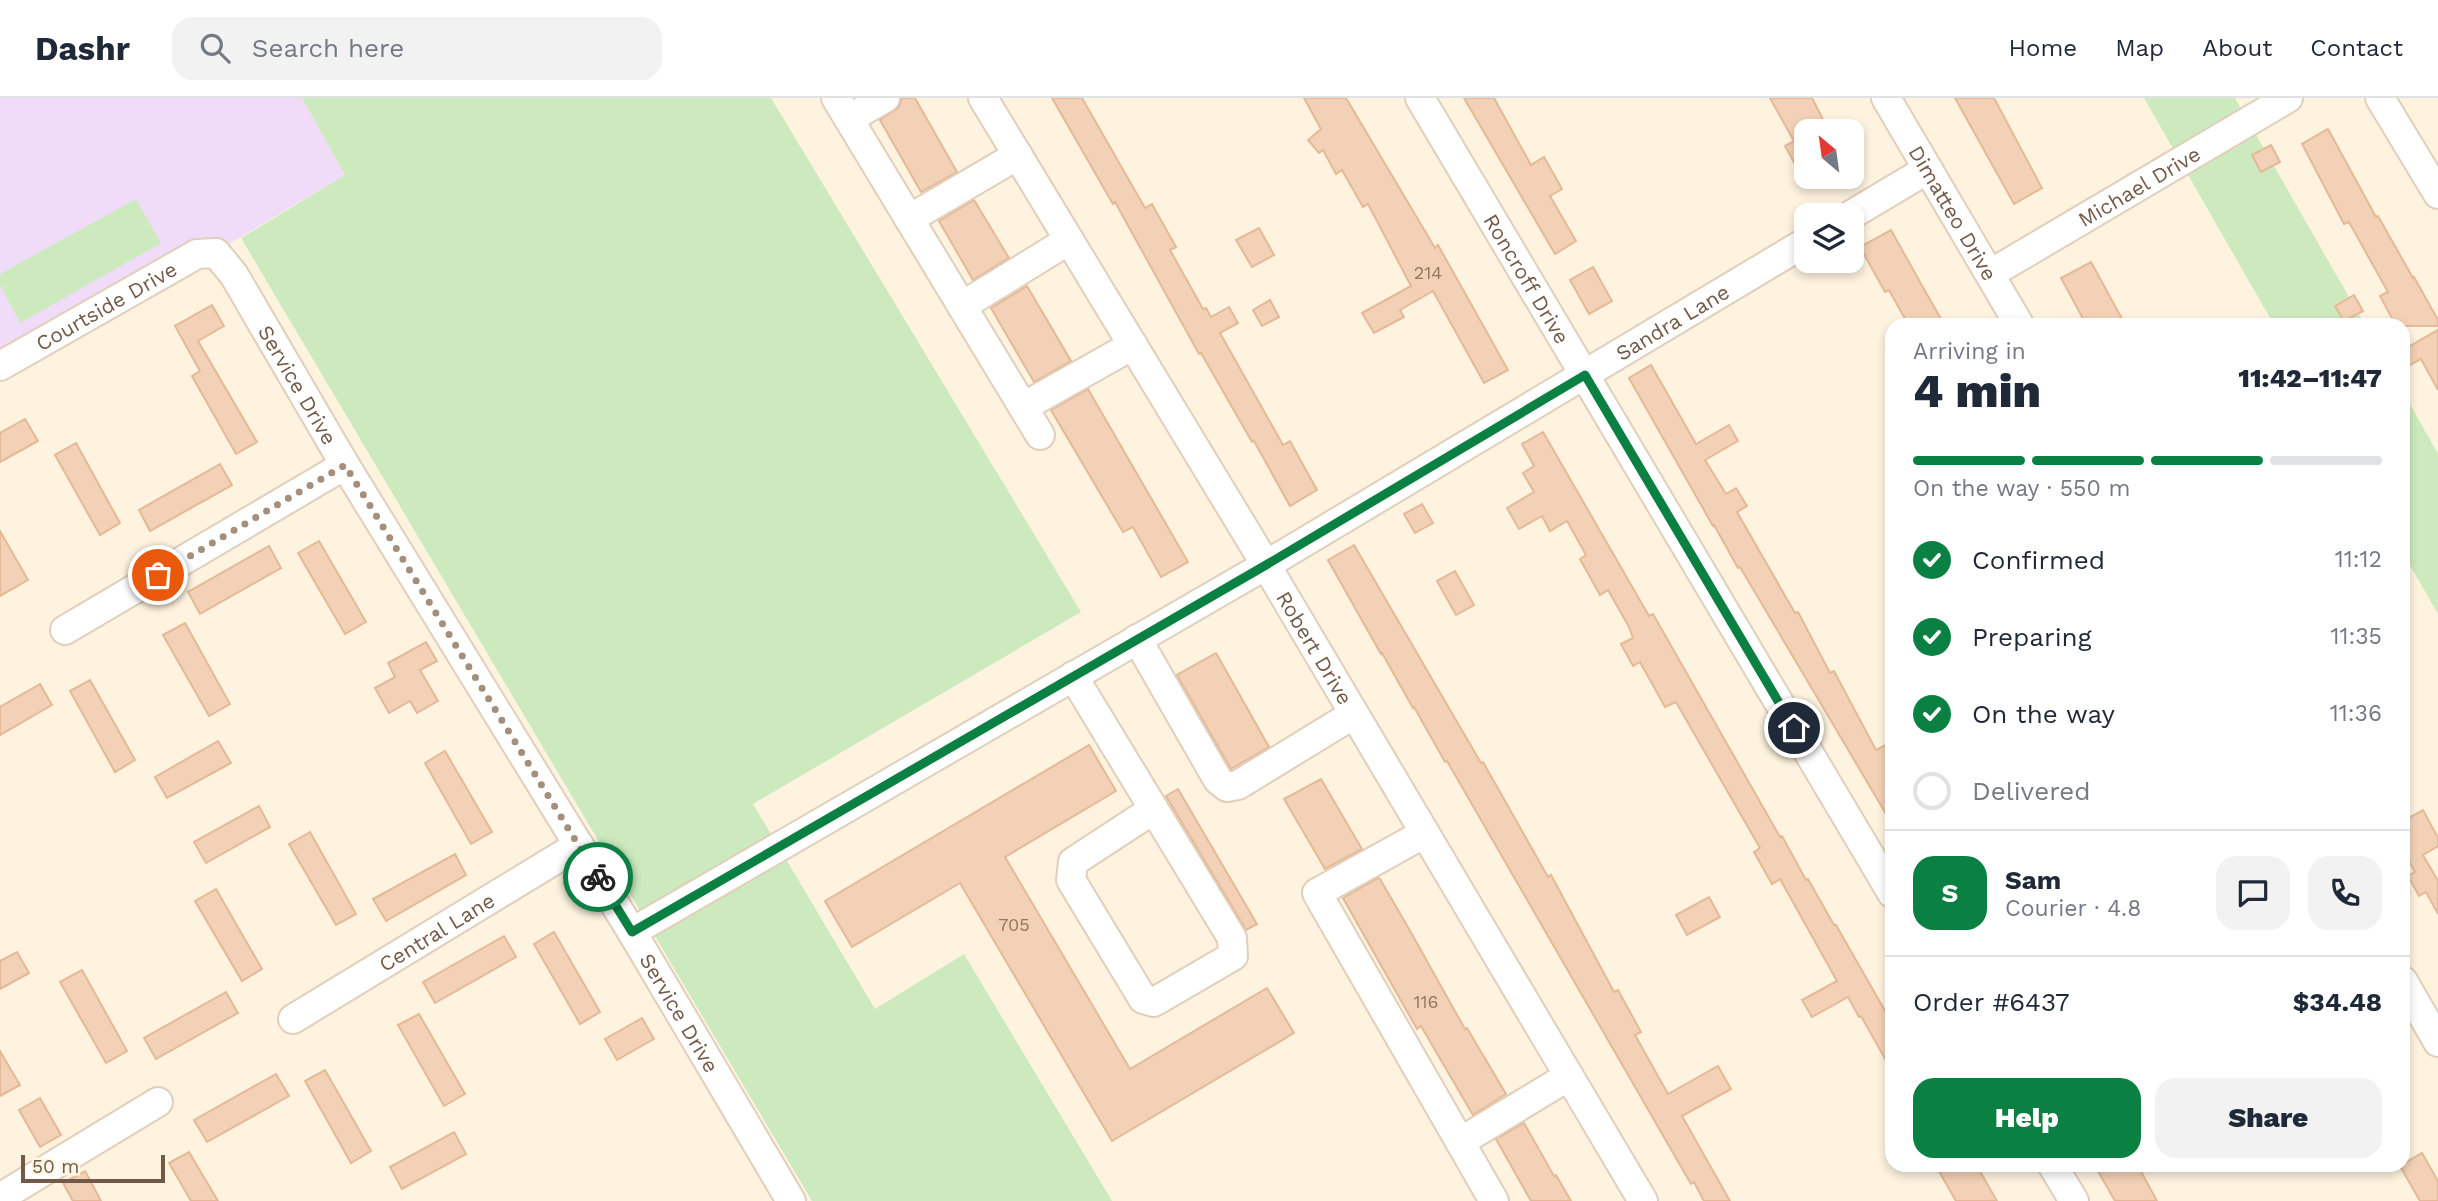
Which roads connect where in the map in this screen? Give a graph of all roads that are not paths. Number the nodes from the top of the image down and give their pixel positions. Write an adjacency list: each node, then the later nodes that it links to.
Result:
1 (885, 98): 7 (street)
2 (983, 98): 8 (street, Robert Drive)
3 (1420, 98): 21 (street, Roncroff Drive)
4 (1886, 98): 9 (street, Dimatteo Drive)
5 (2288, 98): 16 (street, Michael Drive)
6 (2380, 98): 10 (street)
7 (843, 109): 12 (street)
8 (1018, 155): 12 (street); 13 (street, Robert Drive)
9 (1928, 169): 11 (street); 16 (street, Dimatteo Drive)
10 (2438, 194)
11 (1864, 207)
12 (909, 219): 17 (street)
13 (1069, 240): 17 (street); 19 (street, Robert Drive)
14 (1794, 249): 21 (street, Sandra Lane)
15 (216, 253): 20 (street, Courtside Drive); 24 (street, Service Drive)
16 (1990, 274): 18 (street, Dimatteo Drive)
17 (962, 306): 22 (street)
18 (2015, 318)
19 (1133, 345): 22 (street); 25 (street, Robert Drive)
20 (0, 366)
21 (1585, 375): 25 (street, Sandra Lane); 33 (street, Roncroff Drive)
22 (1023, 407): 23 (street)
23 (1040, 435)
24 (345, 465): 26 (street); 32 (street, Service Drive)
25 (1266, 565): 27 (street, Sandra Lane); 29 (street, Robert Drive)
26 (65, 630)
27 (1137, 639): 28 (street, Sandra Lane); 29 (street)
28 (1073, 676): 30 (street); 34 (street, Sandra Lane)
29 (1354, 714): 31 (street, Robert Drive)
30 (1154, 809): 30 (street)
31 (1424, 832): 38 (street, Robert Drive); 40 (street)
32 (579, 845): 34 (street, Service Drive); 36 (street, Central Lane)
33 (1885, 881)
34 (632, 932): 43 (street, Service Drive)
35 (2410, 993): 37 (street)
36 (293, 1019)
37 (2438, 1042)
38 (1569, 1076): 40 (street); 45 (street, Robert Drive)
39 (158, 1102): 42 (street)
40 (1460, 1142): 44 (street)
41 (2057, 1172): 46 (street)
42 (1, 1198)
43 (791, 1201)
44 (1494, 1201)
45 (1643, 1201)
46 (2074, 1201)

